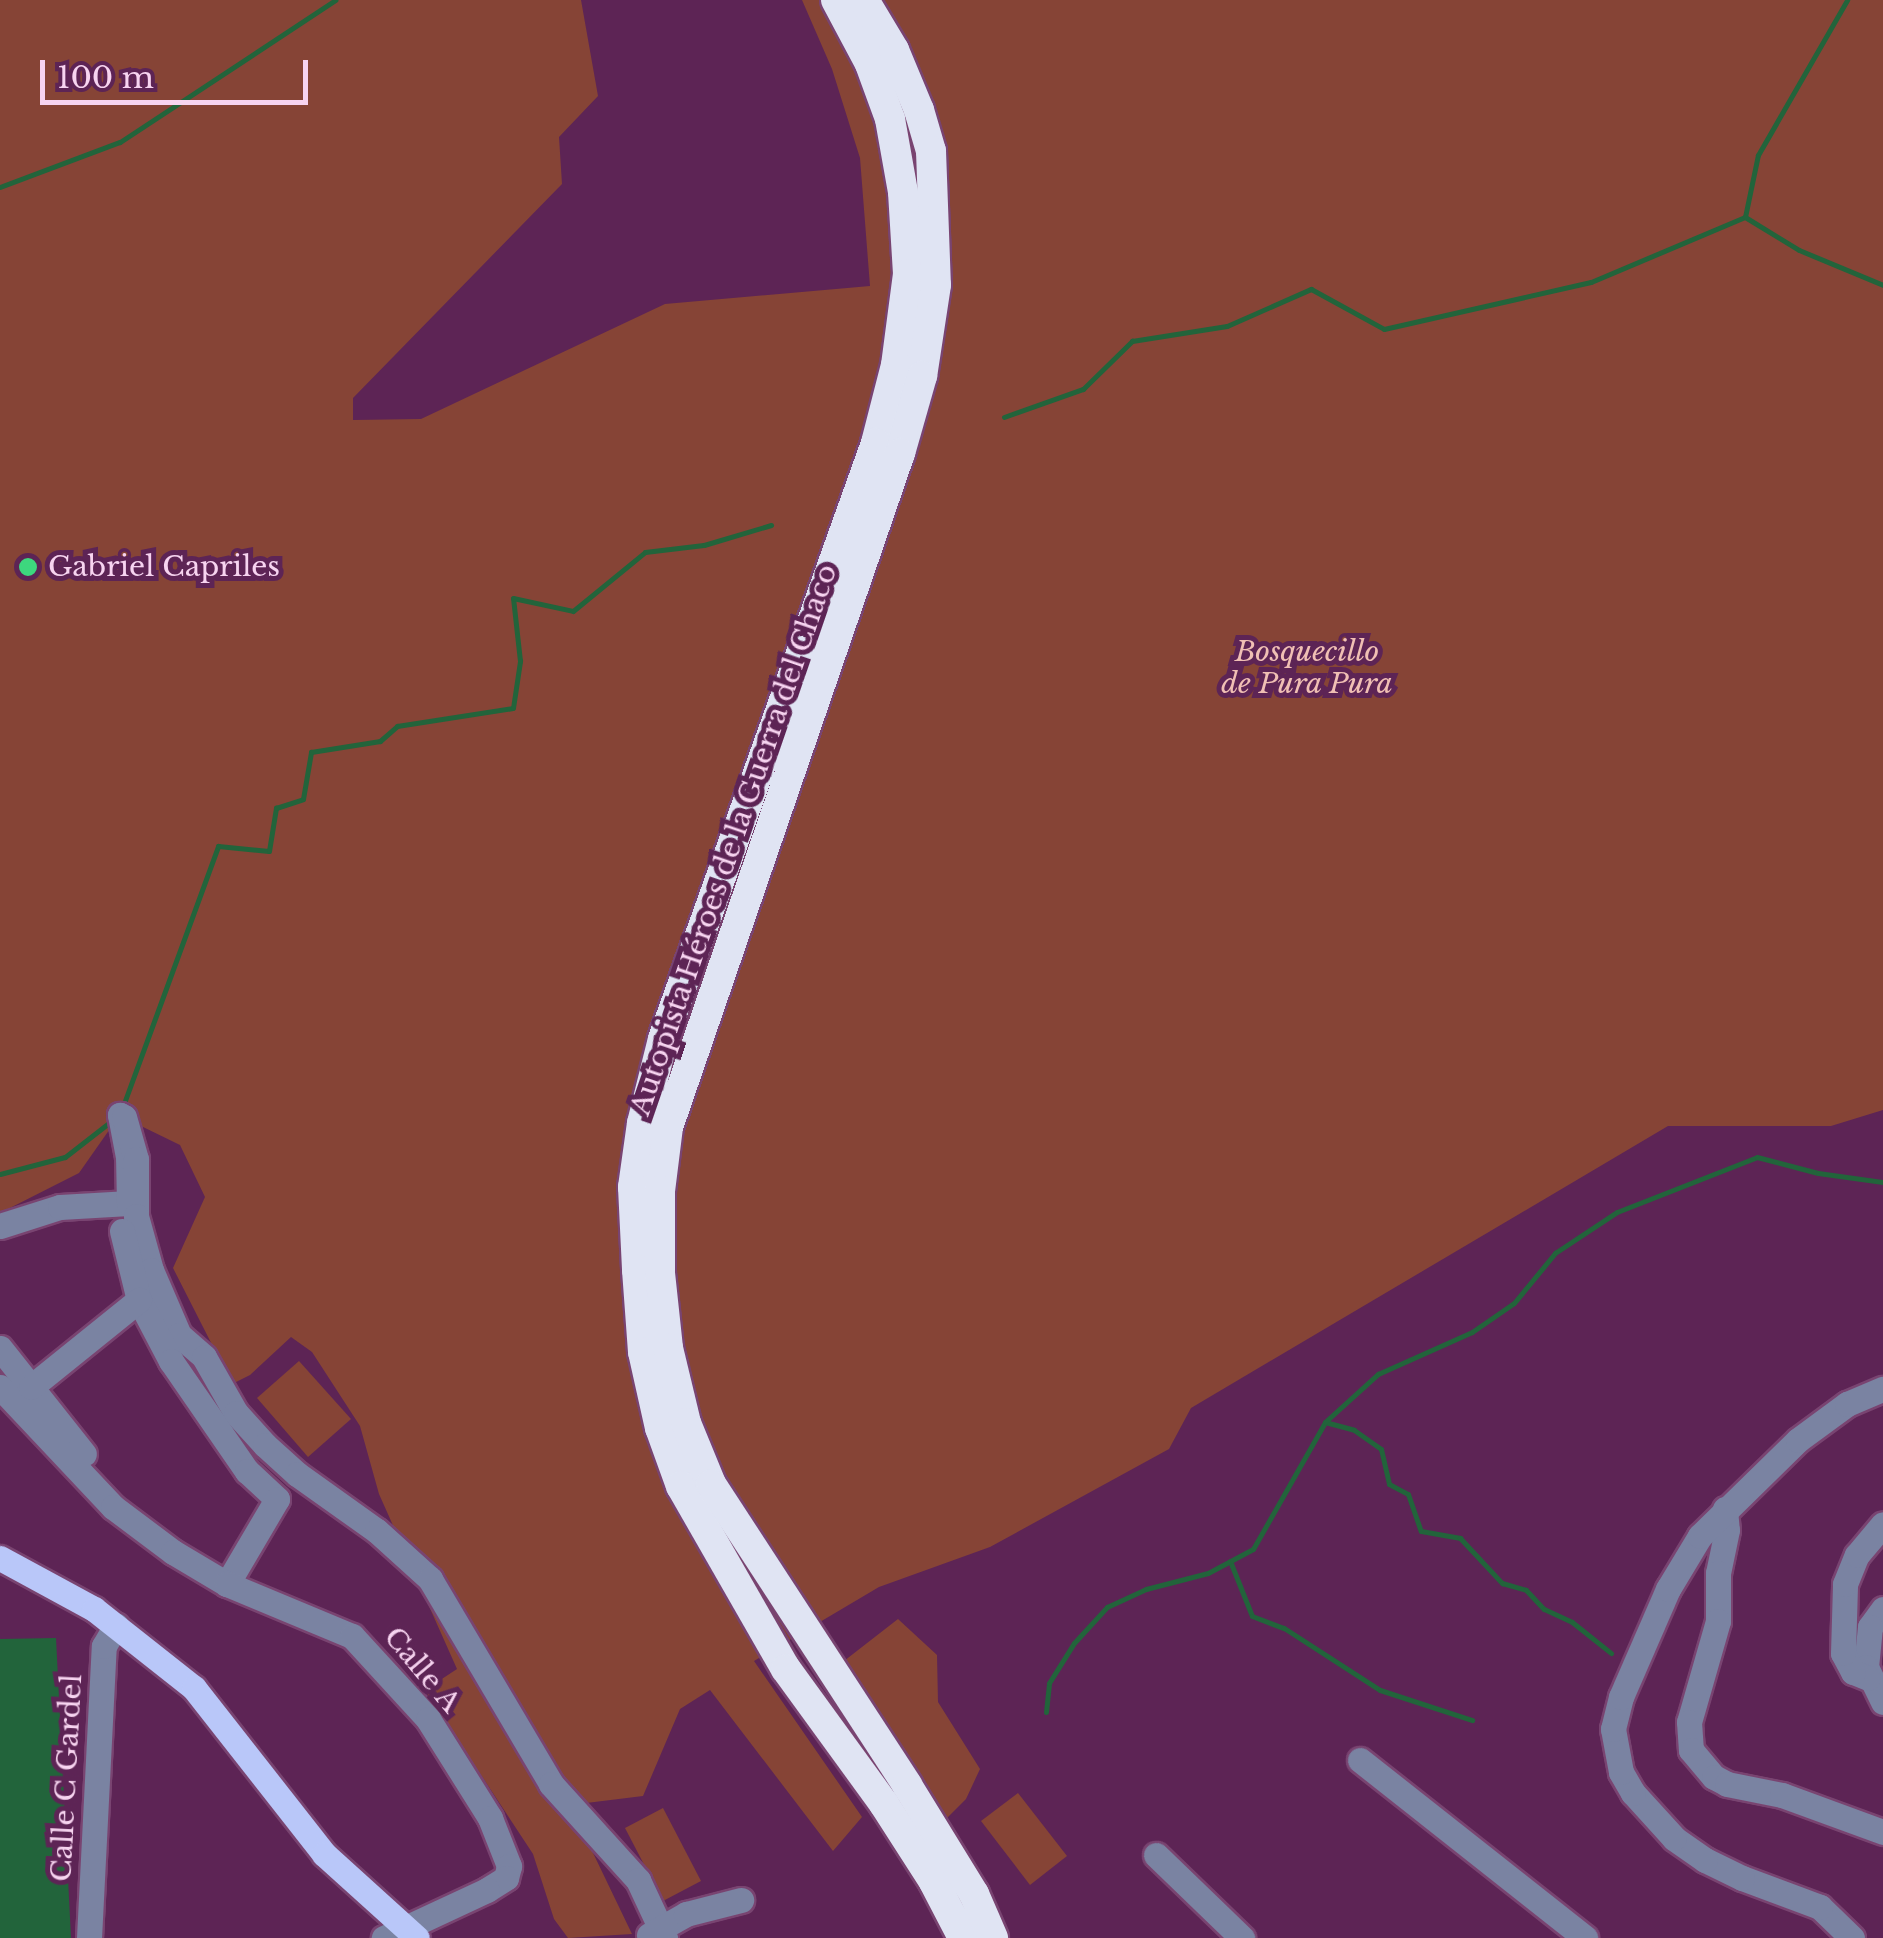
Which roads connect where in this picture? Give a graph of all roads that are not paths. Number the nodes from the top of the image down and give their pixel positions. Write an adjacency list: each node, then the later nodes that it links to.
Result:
1 (836, 0): 26 (highway, Autopista Héroes de la Guerra del Chaco)
2 (864, 0): 27 (highway, Autopista Héroes de la Guerra del Chaco)
3 (122, 1203): 4 (street); 5 (street); 24 (street)
4 (0, 1226)
5 (139, 1300): 8 (street); 14 (street)
6 (0, 1348): 8 (street)
7 (0, 1387): 11 (street, Calle A)
8 (30, 1388): 11 (street)
9 (1883, 1389): 10 (street)
10 (1724, 1508): 20 (street); 30 (street)
11 (122, 1511): 14 (street, Calle A)
12 (1883, 1524): 17 (street)
13 (0, 1558): 16 (main road)
14 (227, 1584): 23 (street, Calle A)
15 (1883, 1609): 17 (street)
16 (116, 1625): 23 (main road); 25 (street, Calle C Gardel)
17 (1868, 1678): 18 (street)
18 (1883, 1702)
19 (1360, 1760): 29 (street)
20 (1883, 1832)
21 (1156, 1855): 28 (street)
22 (741, 1900): 24 (street)
23 (402, 1934)
24 (657, 1935)
25 (89, 1938)
26 (963, 1938)
27 (993, 1938)
28 (1242, 1938)
29 (1585, 1938)
30 (1852, 1938)

